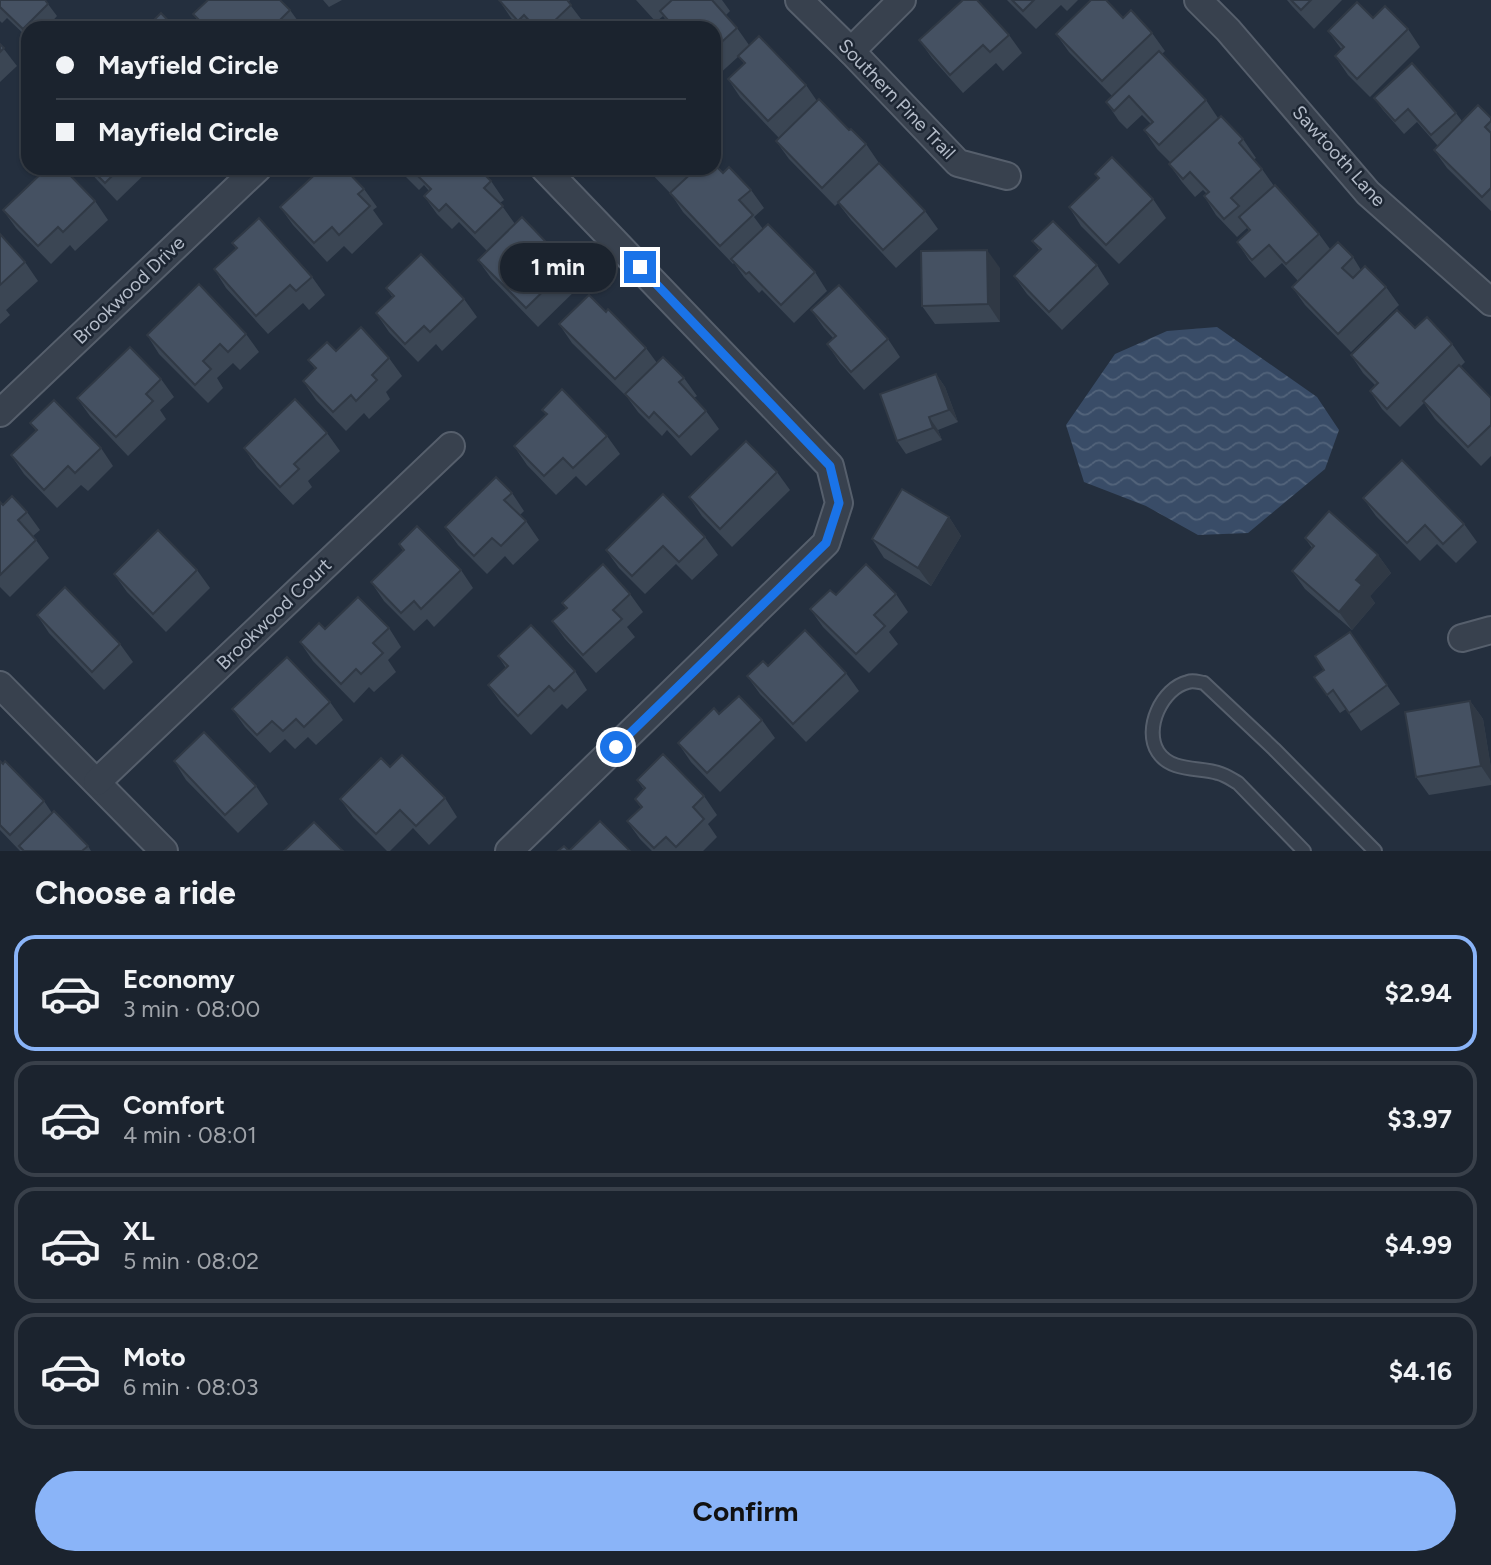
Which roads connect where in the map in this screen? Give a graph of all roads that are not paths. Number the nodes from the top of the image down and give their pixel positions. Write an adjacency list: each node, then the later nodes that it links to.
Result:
1 (799, 0): 4 (street, Southern Pine Trail)
2 (902, 0): 4 (street)
3 (1198, 0): 8 (street, Sawtooth Lane)
4 (851, 51): 7 (street, Southern Pine Trail)
5 (251, 175): 9 (street, Brookwood Drive)
6 (551, 175): 16 (street)
7 (1007, 176)
8 (1491, 302)
9 (0, 413)
10 (451, 446): 14 (street, Brookwood Court)
11 (1491, 630): 12 (street)
12 (1462, 638)
13 (0, 685): 14 (street)
14 (97, 782): 15 (street)
15 (164, 851)
16 (509, 851)
17 (1304, 851): 18 (lane)
18 (1375, 851)

